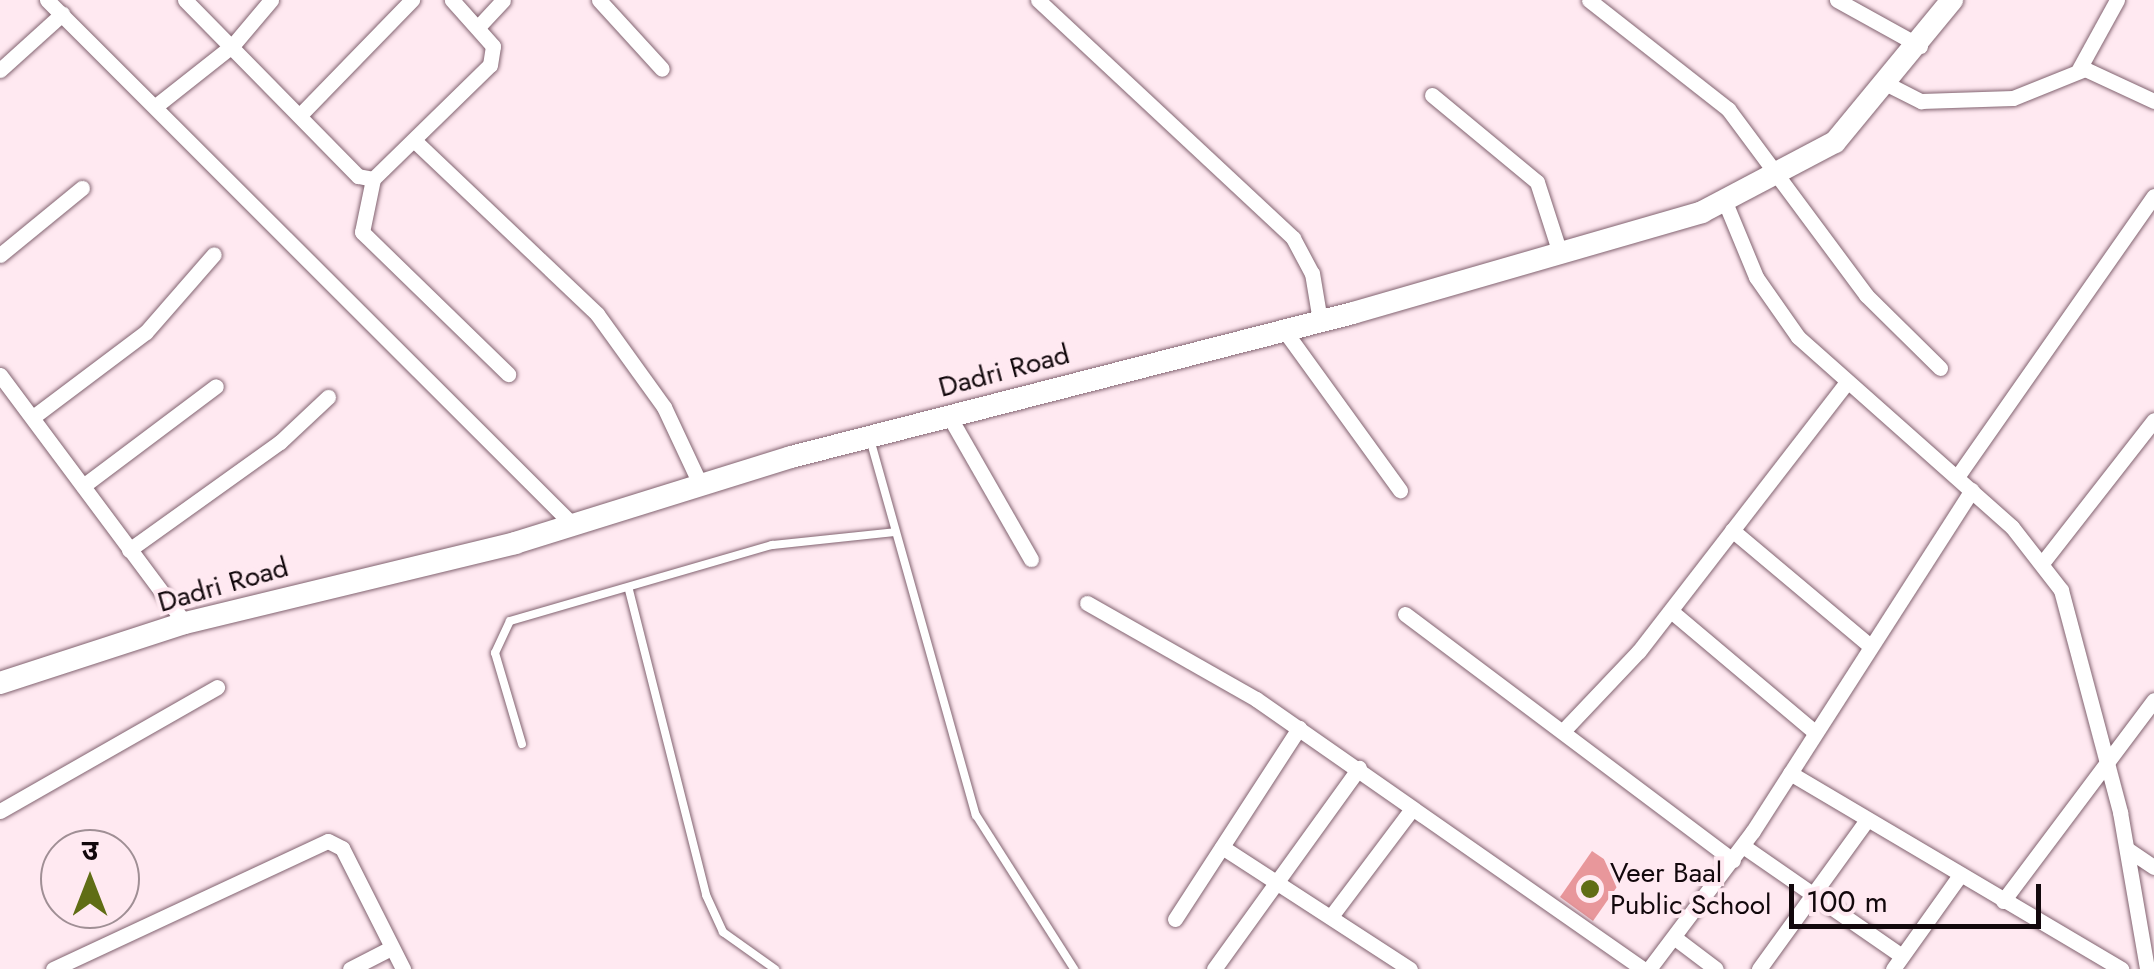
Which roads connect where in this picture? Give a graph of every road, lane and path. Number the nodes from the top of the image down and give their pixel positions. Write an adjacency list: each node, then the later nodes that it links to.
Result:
1 (48, 0): 13 (street)
2 (185, 0): 15 (street)
3 (271, 0): 15 (street)
4 (412, 0): 24 (street)
5 (452, 0): 14 (street)
6 (504, 0): 14 (street)
7 (600, 0): 17 (street)
8 (1038, 0): 34 (street)
9 (1589, 0): 26 (street)
10 (1837, 0): 16 (street)
11 (1952, 0): 16 (main road, Dadri Road)
12 (2117, 0): 18 (street)
13 (62, 14): 19 (street); 23 (street)
14 (479, 26): 25 (street)
15 (233, 45): 23 (street); 24 (street)
16 (1920, 46): 20 (main road, Dadri Road)
17 (662, 69)
18 (2080, 69): 20 (street); 22 (street)
19 (0, 70)
20 (1891, 86): 26 (main road, Dadri Road)
21 (1432, 95): 32 (street)
22 (2154, 100)
23 (157, 105): 51 (street)
24 (300, 115): 27 (street)
25 (418, 144): 27 (street); 48 (street)
26 (1782, 173): 30 (main road, Dadri Road); 36 (street)
27 (373, 179): 38 (street)
28 (82, 188): 33 (street)
29 (2154, 196): 46 (street)
30 (1725, 202): 32 (main road, Dadri Road); 39 (street)
31 (214, 254): 43 (street)
32 (1560, 254): 34 (main road, Dadri Road)
33 (0, 255)
34 (1320, 321): 35 (main road, Dadri Road)
35 (1284, 330): 42 (main road, Dadri Road); 49 (street)
36 (1940, 368)
37 (0, 374): 43 (street)
38 (508, 374)
39 (1847, 382): 46 (street); 52 (street)
40 (216, 386): 47 (street)
41 (328, 397): 54 (street)
42 (949, 416): 45 (main road, Dadri Road); 55 (street)
43 (33, 417): 47 (street)
44 (2154, 420): 56 (street)
45 (870, 438): 48 (main road, Dadri Road); 53 (lane)
46 (1957, 477): 50 (street)
47 (83, 486): 54 (street)
48 (702, 486): 51 (main road, Dadri Road)
49 (1400, 490)
50 (1972, 490): 56 (street); 62 (street)
51 (573, 525): 61 (main road, Dadri Road)
52 (1732, 530): 59 (street); 62 (street)
53 (895, 532): 57 (lane); 93 (lane)
54 (129, 550): 61 (street)
55 (1031, 559)
56 (2043, 562): 70 (street)
57 (630, 590): 69 (lane); 92 (lane)
58 (1086, 603): 66 (street)
59 (1671, 611): 67 (street); 68 (street)
60 (1405, 614): 67 (street)
61 (185, 624): 63 (main road, Dadri Road)
62 (1870, 646): 68 (street)
63 (0, 683)
64 (217, 687): 74 (street)
65 (2154, 700): 70 (street)
66 (1299, 728): 71 (street); 76 (street)
67 (1564, 731): 78 (street)
68 (1816, 733): 72 (street)
69 (522, 744)
70 (2106, 762): 77 (street); 83 (street)
71 (1359, 768): 73 (street); 81 (street)
72 (1790, 773): 75 (street); 78 (street)
73 (1411, 810): 84 (street); 96 (street)
74 (0, 811)
75 (1867, 820): 80 (street); 82 (street)
76 (1222, 847): 81 (street); 85 (street)
77 (2127, 849): 79 (street); 100 (street)
78 (1738, 853): 82 (street); 86 (street)
79 (2154, 867)
80 (1960, 875): 83 (street); 88 (street)
81 (1276, 882): 84 (street); 94 (street)
82 (1813, 894): 88 (street); 98 (street)
83 (2002, 901): 99 (street)
84 (1332, 915): 95 (street)
85 (1175, 919)
86 (1674, 938): 96 (street); 97 (street)
87 (392, 948): 89 (street); 90 (street); 91 (street)
88 (1898, 962)
89 (53, 969)
90 (350, 969)
91 (403, 969)
92 (775, 969)
93 (1074, 969)
94 (1214, 969)
95 (1410, 969)
96 (1646, 969)
97 (1716, 969)
98 (1759, 969)
99 (2121, 969)
100 (2147, 969)

